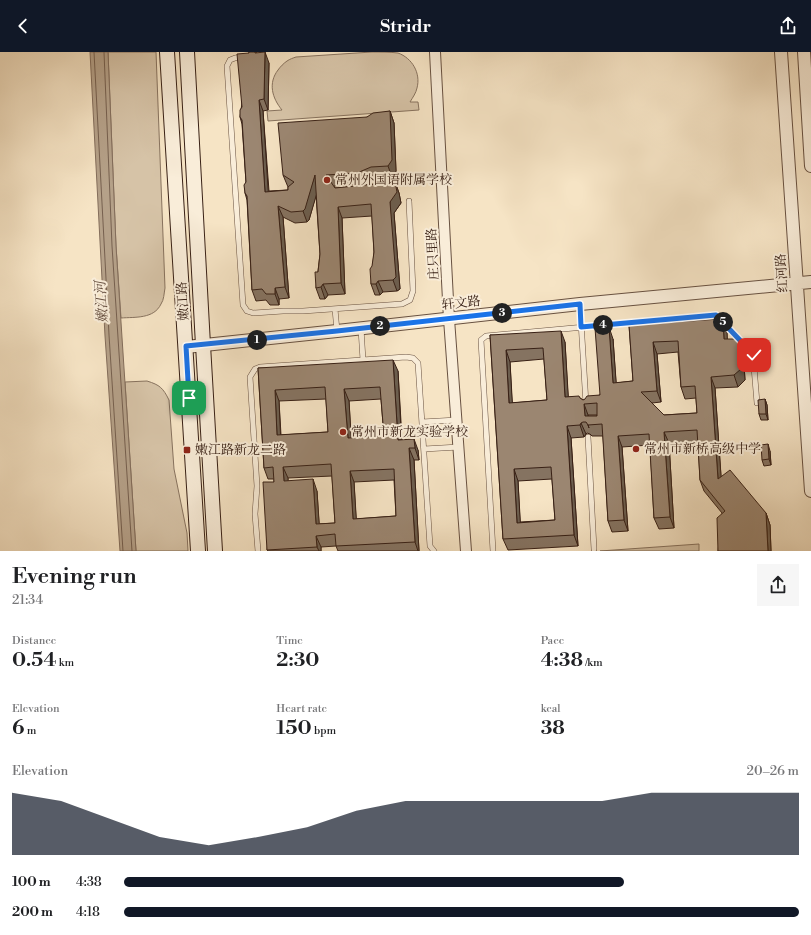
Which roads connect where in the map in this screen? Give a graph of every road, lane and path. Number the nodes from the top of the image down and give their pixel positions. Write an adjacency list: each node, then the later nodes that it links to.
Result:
1 (167, 52): 18 (main road, 嫩江路)
2 (187, 52): 17 (main road, 嫩江路)
3 (435, 52): 13 (street, 庄只里路)
4 (781, 52): 9 (street, 红河路)
5 (804, 52): 7 (street)
6 (249, 56): 12 (lane)
7 (811, 166)
8 (409, 201): 12 (lane)
9 (797, 282): 10 (street, 轩文路); 11 (street, 轩文路); 27 (street, 红河路)
10 (811, 282)
11 (580, 304): 13 (street, 轩文路); 14 (lane)
12 (335, 309): 16 (lane)
13 (449, 319): 15 (street, 轩文路); 22 (street, 庄只里路)
14 (581, 327): 20 (lane); 21 (lane); 34 (lane)
15 (361, 328): 16 (street, 轩文路); 19 (lane)
16 (337, 331): 17 (street, 轩文路)
17 (203, 345): 18 (street, 轩文路); 30 (main road, 嫩江路)
18 (186, 346): 29 (main road, 嫩江路)
19 (363, 360): 23 (lane); 31 (lane)
20 (757, 403)
21 (587, 407)
22 (457, 420): 23 (lane); 25 (street, 庄只里路)
23 (422, 422): 26 (lane)
24 (588, 436): 28 (lane)
25 (459, 447): 26 (lane); 33 (street, 庄只里路)
26 (424, 449): 32 (lane)
27 (811, 491)
28 (594, 550)
29 (198, 551)
30 (216, 551)
31 (258, 551)
32 (434, 551)
33 (466, 551)
34 (493, 551)

